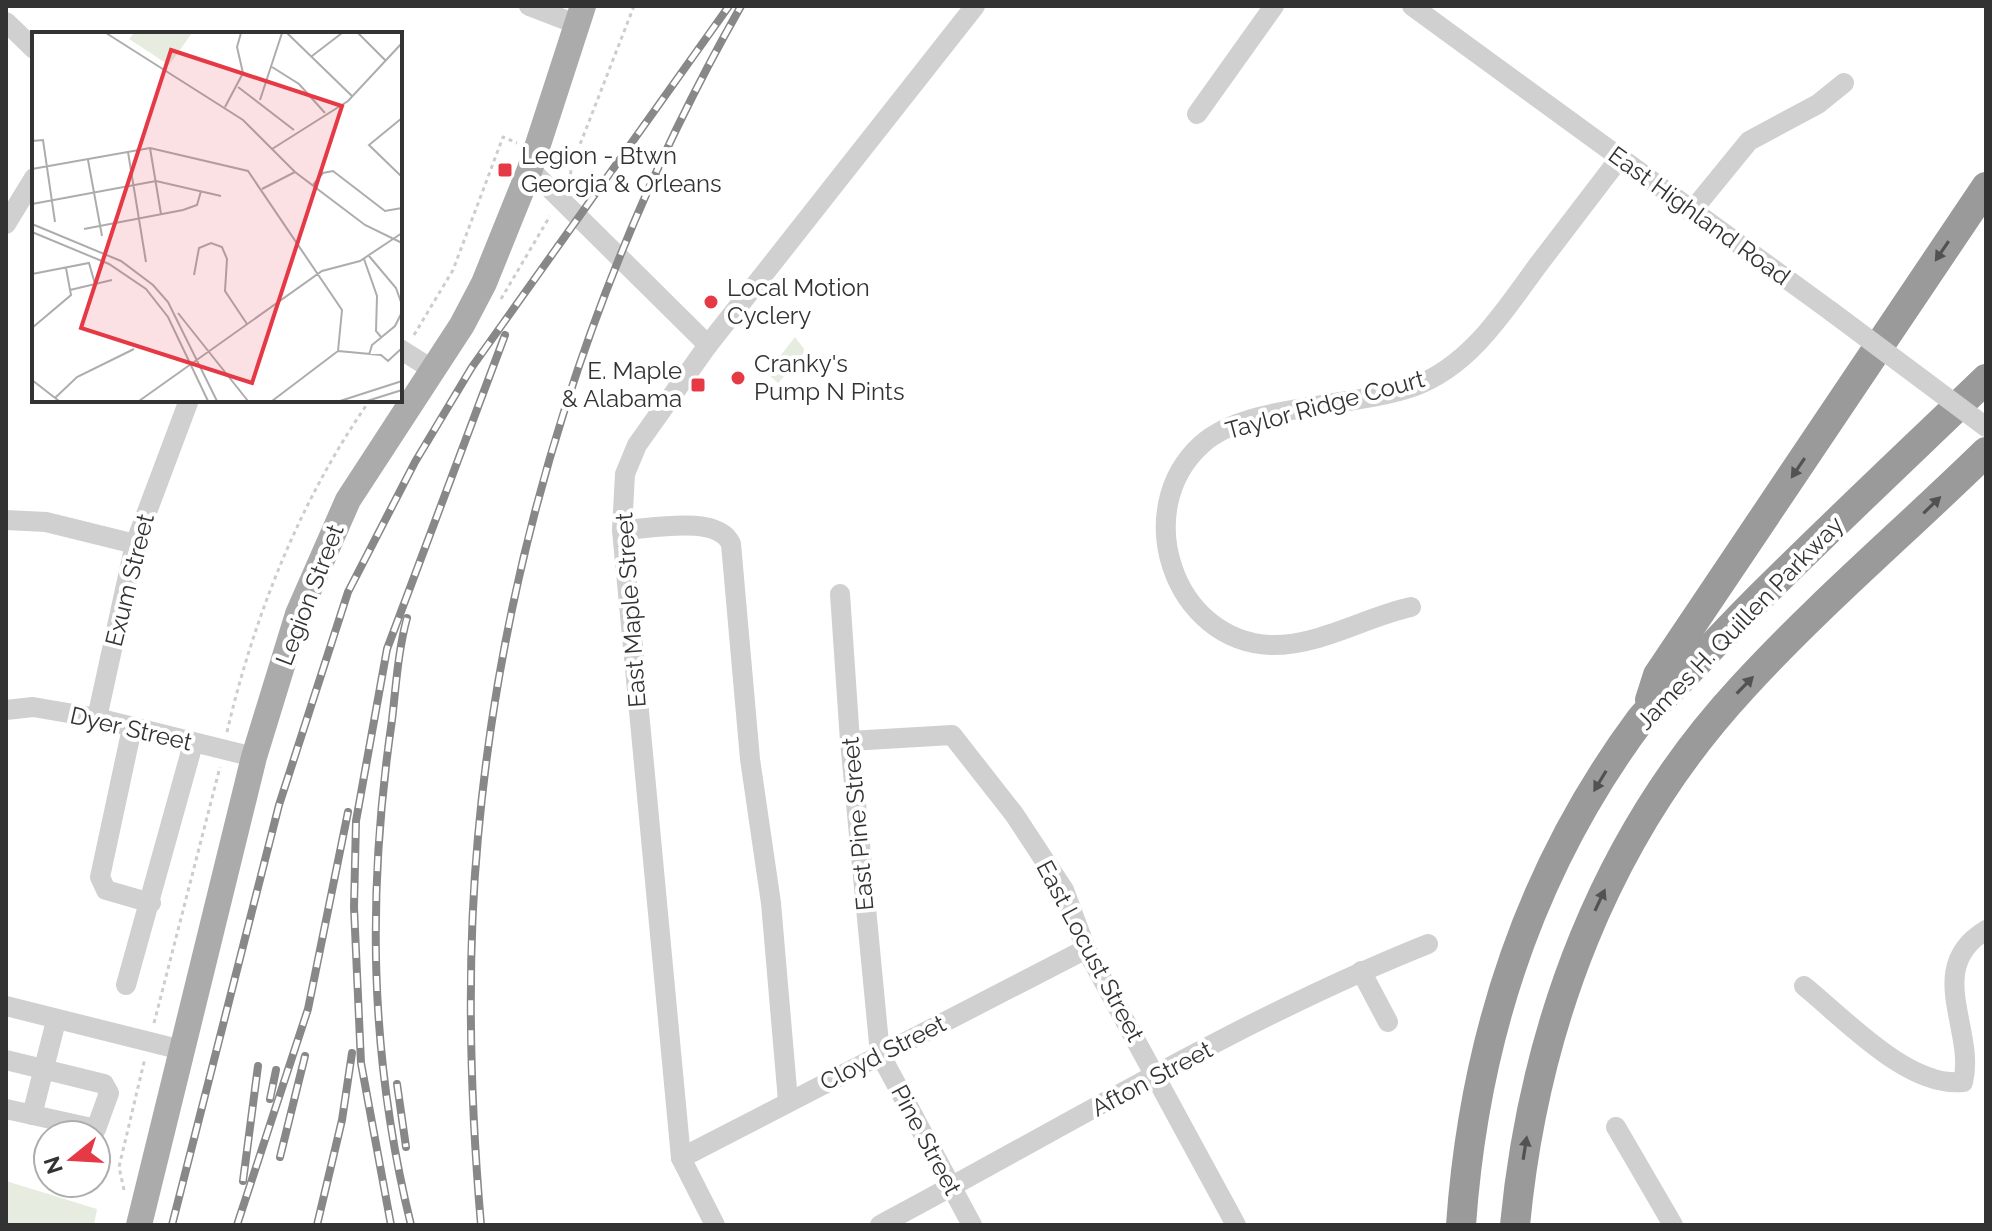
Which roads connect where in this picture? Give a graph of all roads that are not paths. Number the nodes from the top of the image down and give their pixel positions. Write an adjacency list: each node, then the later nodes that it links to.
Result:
1 (529, 6): 5 (street)
2 (975, 6): 16 (street, East Maple Street)
3 (1274, 6): 9 (street)
4 (1412, 6): 10 (street, East Highland Road)
5 (580, 15): 11 (main road, Legion Street)
6 (6, 22): 7 (street)
7 (32, 47)
8 (1844, 83): 14 (street)
9 (1197, 114)
10 (1619, 159): 14 (street, East Highland Road); 27 (street, Taylor Ridge Court)
11 (533, 160): 16 (street); 18 (main road, Legion Street)
12 (32, 181): 15 (street)
13 (1986, 187): 29 (highway, one-way to 29)
14 (1691, 212): 21 (street, East Highland Road, bridge)
15 (6, 224)
16 (708, 345): 24 (street, East Maple Street)
17 (402, 351): 18 (street)
18 (430, 368): 34 (main road, Legion Street)
19 (1986, 379): 29 (highway, James H. Quillen Parkway)
20 (188, 402): 25 (street, Exum Street)
21 (1986, 427)
22 (1986, 452): 62 (highway, James H. Quillen Parkway, one-way to 22)
23 (6, 520): 25 (street)
24 (622, 530): 50 (street); 54 (street, East Maple Street)
25 (135, 544): 30 (street, Exum Street)
26 (840, 594): 32 (street, East Pine Street)
27 (1411, 607)
28 (6, 710): 30 (street, Dyer Street)
29 (1643, 717): 61 (highway, James H. Quillen Parkway, one-way to 61)
30 (97, 718): 31 (street, Dyer Street)
31 (132, 728): 33 (street, Dyer Street); 35 (street)
32 (850, 741): 38 (street, East Locust Street); 46 (street, East Pine Street)
33 (193, 744): 34 (street, Dyer Street); 35 (street)
34 (254, 757): 45 (main road, Legion Street)
35 (151, 903): 40 (street)
36 (1986, 930): 41 (street)
37 (1428, 944): 39 (street, Afton Street)
38 (1086, 949): 46 (street, Cloyd Street); 49 (street, East Locust Street)
39 (1361, 971): 44 (street); 49 (street, Afton Street)
40 (126, 985)
41 (1804, 986)
42 (6, 1006): 43 (street)
43 (56, 1021): 45 (street); 48 (street)
44 (1388, 1022)
45 (182, 1050): 56 (main road, Legion Street)
46 (880, 1054): 50 (street, Cloyd Street); 55 (street, Pine Street)
47 (6, 1060): 48 (street)
48 (42, 1069): 52 (street); 52 (street)
49 (1156, 1076): 55 (street, Afton Street); 60 (street, East Locust Street)
50 (788, 1101): 54 (street, Cloyd Street)
51 (6, 1109): 52 (street)
52 (32, 1115)
53 (1616, 1127): 63 (street)
54 (681, 1158): 57 (street, East Maple Street)
55 (951, 1188): 58 (street, Afton Street); 59 (street, Pine Street)
56 (139, 1225)
57 (715, 1225)
58 (880, 1225)
59 (972, 1225)
60 (1236, 1225)
61 (1461, 1225)
62 (1515, 1225)
63 (1673, 1225)

